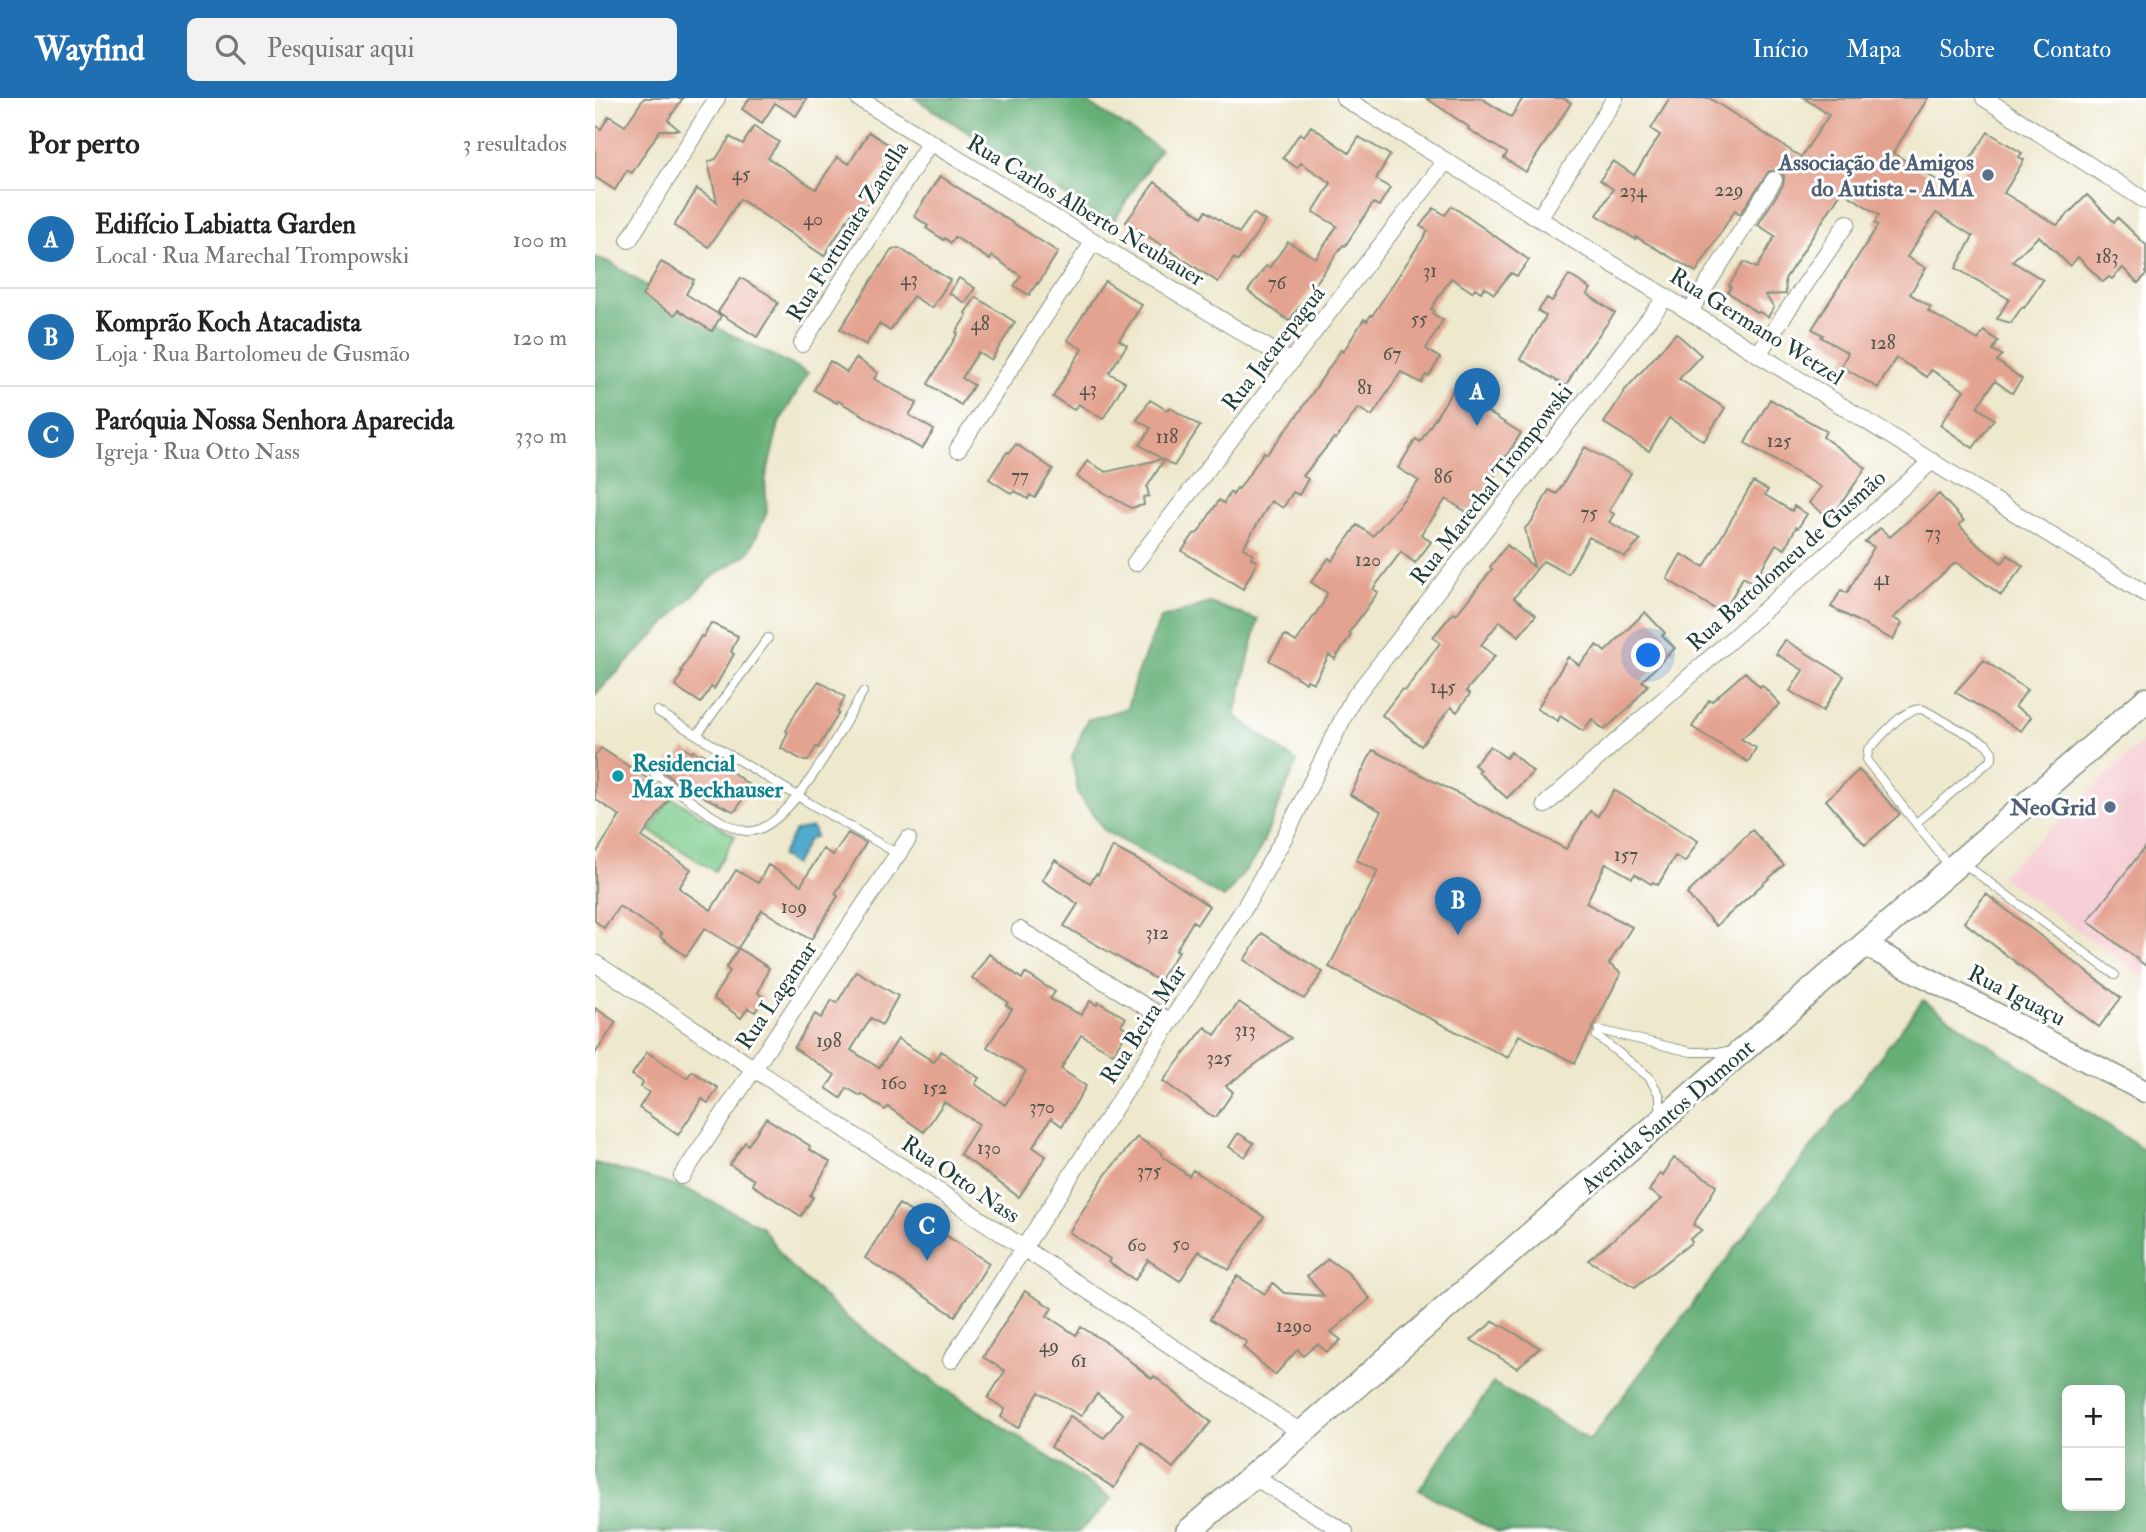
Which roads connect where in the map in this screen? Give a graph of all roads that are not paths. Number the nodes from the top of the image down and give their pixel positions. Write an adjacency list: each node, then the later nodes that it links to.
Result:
1 (717, 98): 12 (street)
2 (858, 98): 6 (street, Rua Carlos Alberto Neubauer)
3 (1344, 98): 7 (street, Rua Germano Wetzel)
4 (1615, 98): 10 (street)
5 (1984, 98): 9 (street)
6 (930, 142): 13 (street, Rua Carlos Alberto Neubauer); 16 (street, Rua Fortunata Zanella)
7 (1446, 161): 10 (street, Rua Germano Wetzel); 18 (street, Rua Jacarepaguá)
8 (1774, 180): 15 (street)
9 (2146, 201)
10 (1539, 218): 14 (street, Rua Germano Wetzel)
11 (1847, 223): 17 (street)
12 (629, 240)
13 (1094, 241): 18 (street, Rua Carlos Alberto Neubauer); 19 (street)
14 (1666, 297): 15 (street, Rua Germano Wetzel); 25 (street, Rua Marechal Trompowski)
15 (1690, 311): 17 (street, Rua Germano Wetzel)
16 (802, 344)
17 (1758, 354): 20 (street, Rua Germano Wetzel)
18 (1291, 362): 21 (street, Rua Jacarepaguá)
19 (958, 449)
20 (1932, 461): 22 (street, Rua Germano Wetzel); 31 (street, Rua Bartolomeu de Gusmão)
21 (1136, 563)
22 (2146, 594)
23 (768, 638): 28 (lane)
24 (863, 692): 30 (lane)
25 (1352, 700): 40 (street, Rua Beira Mar)
26 (2146, 700): 35 (main road, Avenida Santos Dumont)
27 (657, 711): 28 (lane)
28 (697, 735): 30 (lane)
29 (654, 774): 30 (lane)
30 (799, 797): 34 (lane)
31 (1545, 805)
32 (1916, 823): 32 (lane); 35 (lane)
33 (908, 839): 34 (street, Rua Lagamar)
34 (898, 854): 42 (street, Rua Lagamar)
35 (1956, 865): 37 (main road, Avenida Santos Dumont); 39 (lane)
36 (1020, 930): 40 (street)
37 (1864, 945): 41 (main road, Avenida Santos Dumont); 43 (street, Rua Iguaçu)
38 (595, 963): 42 (street, Rua Otto Nass)
39 (2115, 975)
40 (1171, 1022): 46 (street, Rua Beira Mar)
41 (1740, 1053): 44 (main road, Avenida Santos Dumont); 44 (lane)
42 (754, 1069): 45 (street, Rua Lagamar); 46 (street, Rua Otto Nass)
43 (2146, 1092)
44 (1660, 1122): 48 (main road, Avenida Santos Dumont)
45 (682, 1176)
46 (1024, 1248): 47 (street, Rua Beira Mar); 48 (street, Rua Otto Nass)
47 (951, 1360)
48 (1303, 1433): 49 (main road, Avenida Santos Dumont)
49 (1252, 1476): 50 (main road, Avenida Santos Dumont); 51 (street)
50 (1188, 1532)
51 (1345, 1532)

